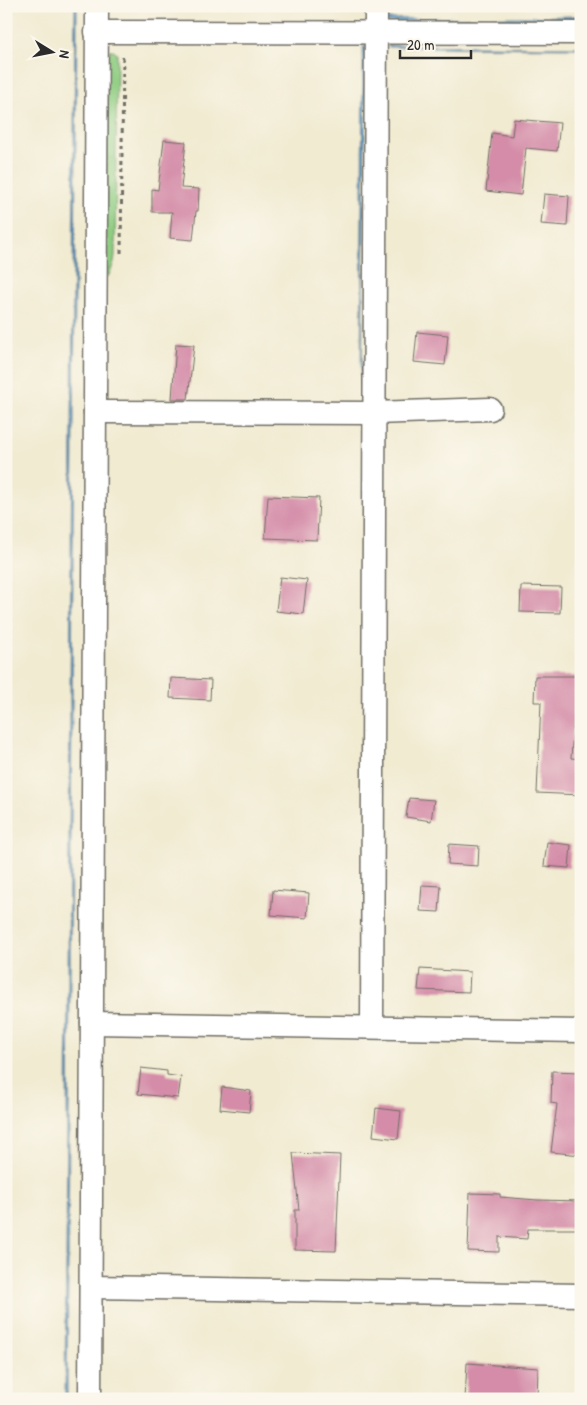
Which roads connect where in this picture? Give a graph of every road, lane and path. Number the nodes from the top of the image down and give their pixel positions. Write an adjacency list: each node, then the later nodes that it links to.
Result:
1 (97, 6): 3 (street)
2 (376, 6): 5 (street)
3 (96, 32): 4 (street); 9 (street)
4 (123, 32): 5 (street); 7 (path)
5 (376, 32): 6 (street); 10 (street)
6 (581, 32)
7 (122, 246)
8 (490, 409): 10 (street)
9 (95, 412): 10 (street); 11 (street)
10 (374, 413): 12 (street)
11 (92, 1023): 12 (street); 14 (street)
12 (372, 1027): 13 (street)
13 (581, 1031)
14 (91, 1287): 15 (street); 16 (street)
15 (581, 1295)
16 (90, 1399)

